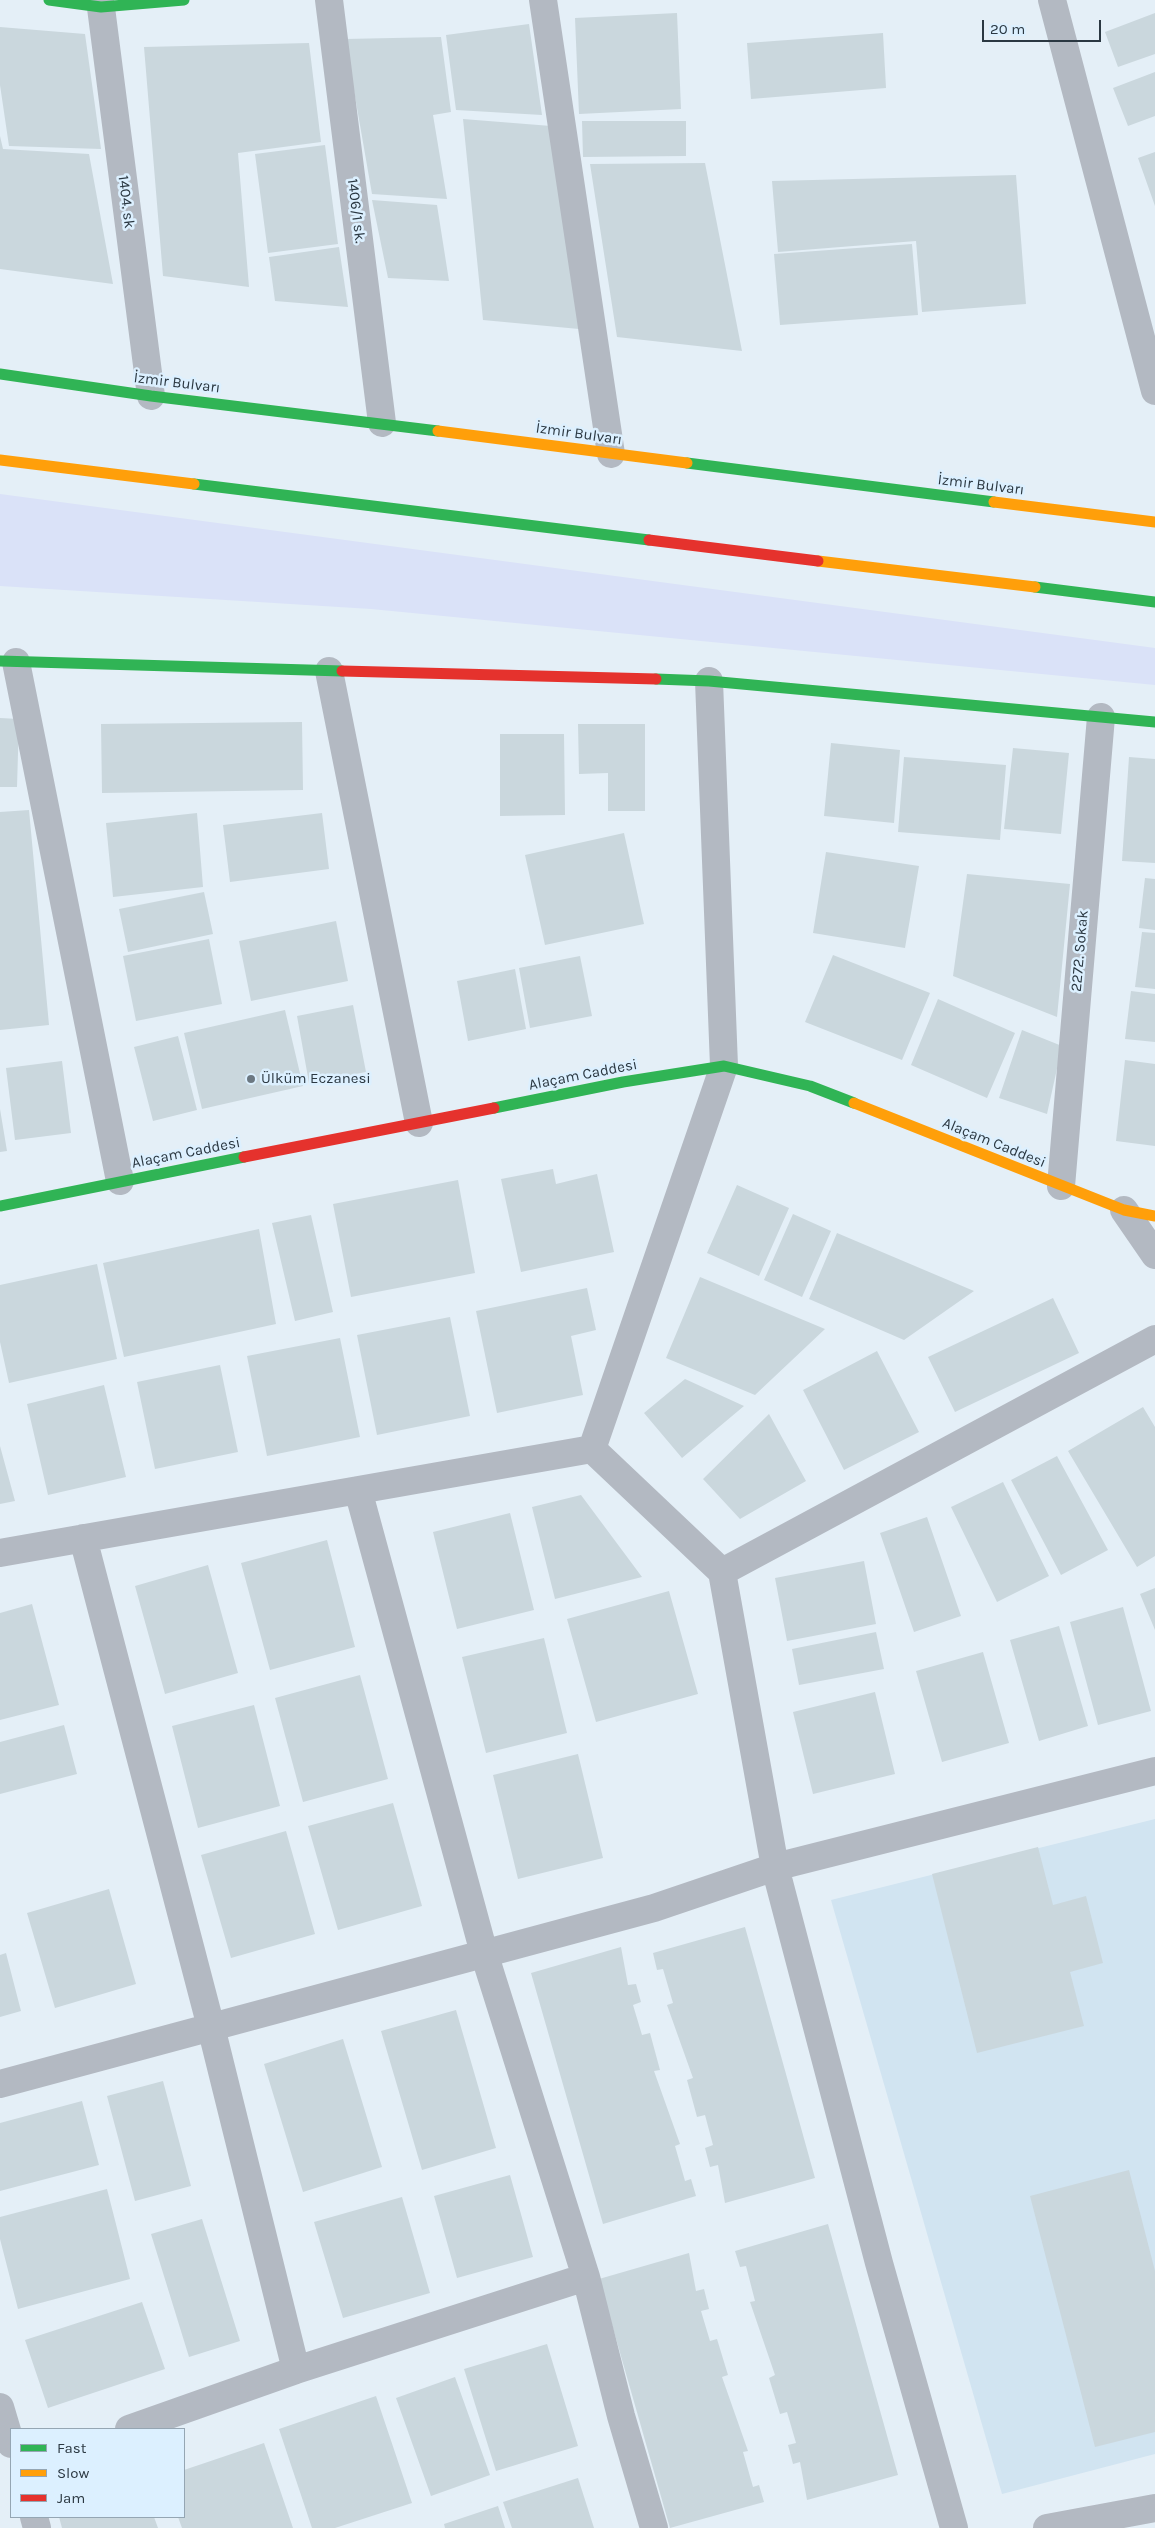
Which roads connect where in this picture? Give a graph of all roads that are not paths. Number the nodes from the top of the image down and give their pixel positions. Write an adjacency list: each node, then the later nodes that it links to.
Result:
1 (49, 0): 6 (main road)
2 (184, 0): 6 (main road)
3 (329, 0): 10 (street, 1406/1 sk.)
4 (543, 0): 11 (street)
5 (1052, 0): 8 (street)
6 (101, 4): 9 (street, 1404. sk)
7 (0, 374): 9 (main road, İzmir Bulvarı)
8 (1155, 390)
9 (151, 396): 10 (main road, İzmir Bulvarı)
10 (382, 423): 11 (main road, İzmir Bulvarı)
11 (610, 454): 13 (main road, İzmir Bulvarı)
12 (0, 460): 14 (main road)
13 (1155, 522)
14 (1155, 602)
15 (8, 662): 16 (main road); 22 (street)
16 (329, 671): 17 (main road); 21 (street)
17 (709, 681): 18 (main road); 20 (street)
18 (1101, 717): 19 (main road); 23 (street, 2272. Sokak)
19 (1155, 722)
20 (724, 1066): 21 (main road, Alaçam Caddesi); 23 (main road, Alaçam Caddesi); 29 (street)
21 (419, 1123): 22 (main road, Alaçam Caddesi)
22 (120, 1181): 24 (main road, Alaçam Caddesi)
23 (1061, 1186): 25 (main road, Alaçam Caddesi)
24 (0, 1206)
25 (1124, 1210): 26 (main road, Alaçam Caddesi); 27 (street)
26 (1155, 1216)
27 (1155, 1255)
28 (1155, 1339): 33 (street)
29 (592, 1449): 30 (street); 33 (street)
30 (358, 1490): 31 (street); 36 (street)
31 (83, 1538): 32 (street); 37 (street)
32 (0, 1553)
33 (722, 1572): 35 (street)
34 (1155, 1771): 35 (street)
35 (775, 1867): 36 (street); 46 (street)
36 (484, 1953): 37 (street); 39 (street)
37 (211, 2027): 38 (street); 40 (street)
38 (0, 2084)
39 (586, 2277): 40 (street); 45 (street)
40 (296, 2370): 42 (street)
41 (0, 2407): 43 (street)
42 (133, 2428)
43 (10, 2441)
44 (1155, 2508): 47 (street)
45 (654, 2528)
46 (954, 2528)
47 (1047, 2528)

